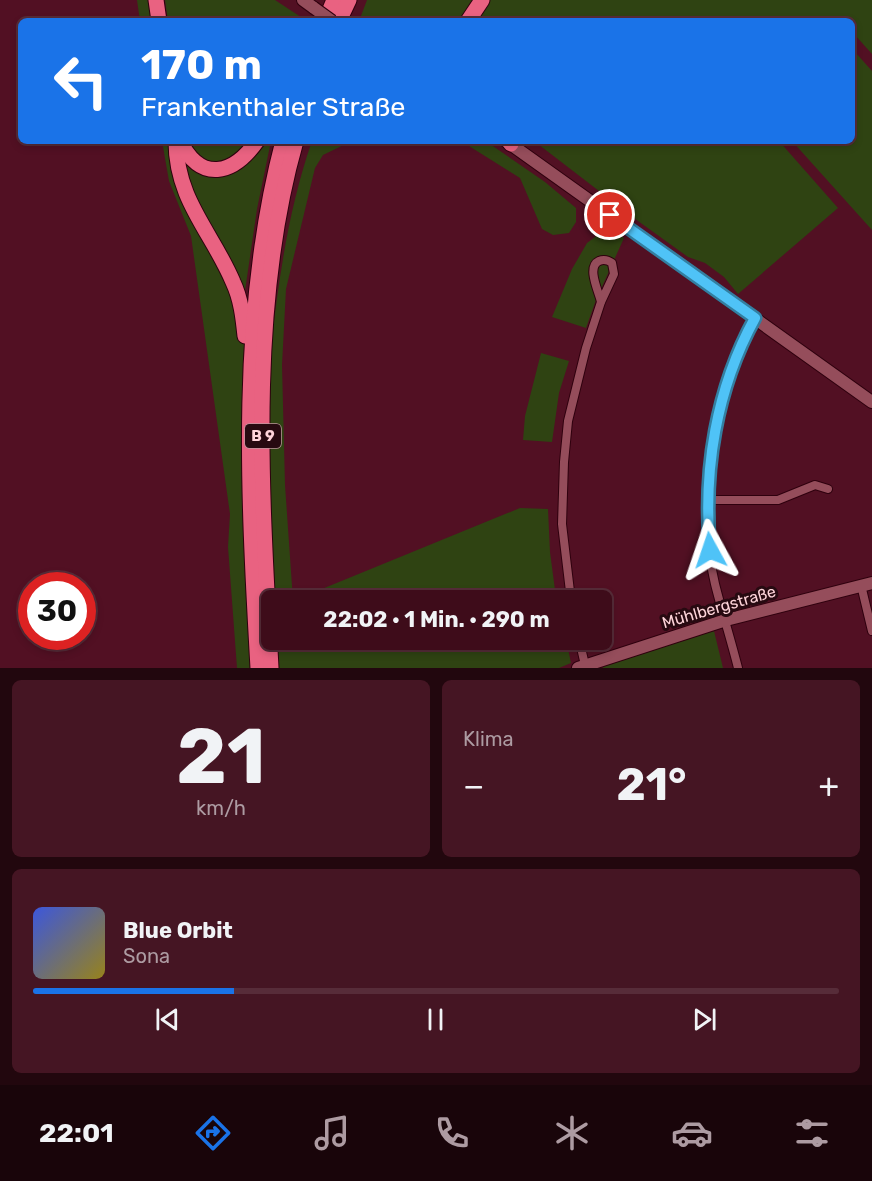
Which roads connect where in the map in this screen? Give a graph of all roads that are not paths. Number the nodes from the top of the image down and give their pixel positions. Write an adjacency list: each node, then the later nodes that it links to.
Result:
1 (156, 0): 6 (highway)
2 (303, 0): 8 (street, bridge)
3 (334, 0): 7 (highway)
4 (349, 0): 9 (highway)
5 (482, 0): 10 (highway)
6 (159, 18)
7 (326, 18)
8 (328, 18)
9 (340, 18)
10 (470, 18)
11 (176, 144): 19 (highway)
12 (182, 144): 13 (highway)
13 (255, 144)
14 (282, 144): 19 (highway, B 9)
15 (295, 144): 30 (highway, B 9)
16 (512, 144): 18 (street)
17 (601, 302): 24 (street)
18 (755, 318): 20 (street); 22 (street)
19 (250, 375): 29 (highway, B 9)
20 (872, 402)
21 (828, 489): 22 (street)
22 (707, 500): 25 (street)
23 (867, 584): 25 (street, Mühlbergstraße); 26 (street)
24 (569, 590)
25 (726, 620): 28 (street, Mühlbergstraße); 31 (street)
26 (872, 631)
27 (580, 650): 28 (street)
28 (581, 666)
29 (258, 668)
30 (271, 668)
31 (738, 668)

